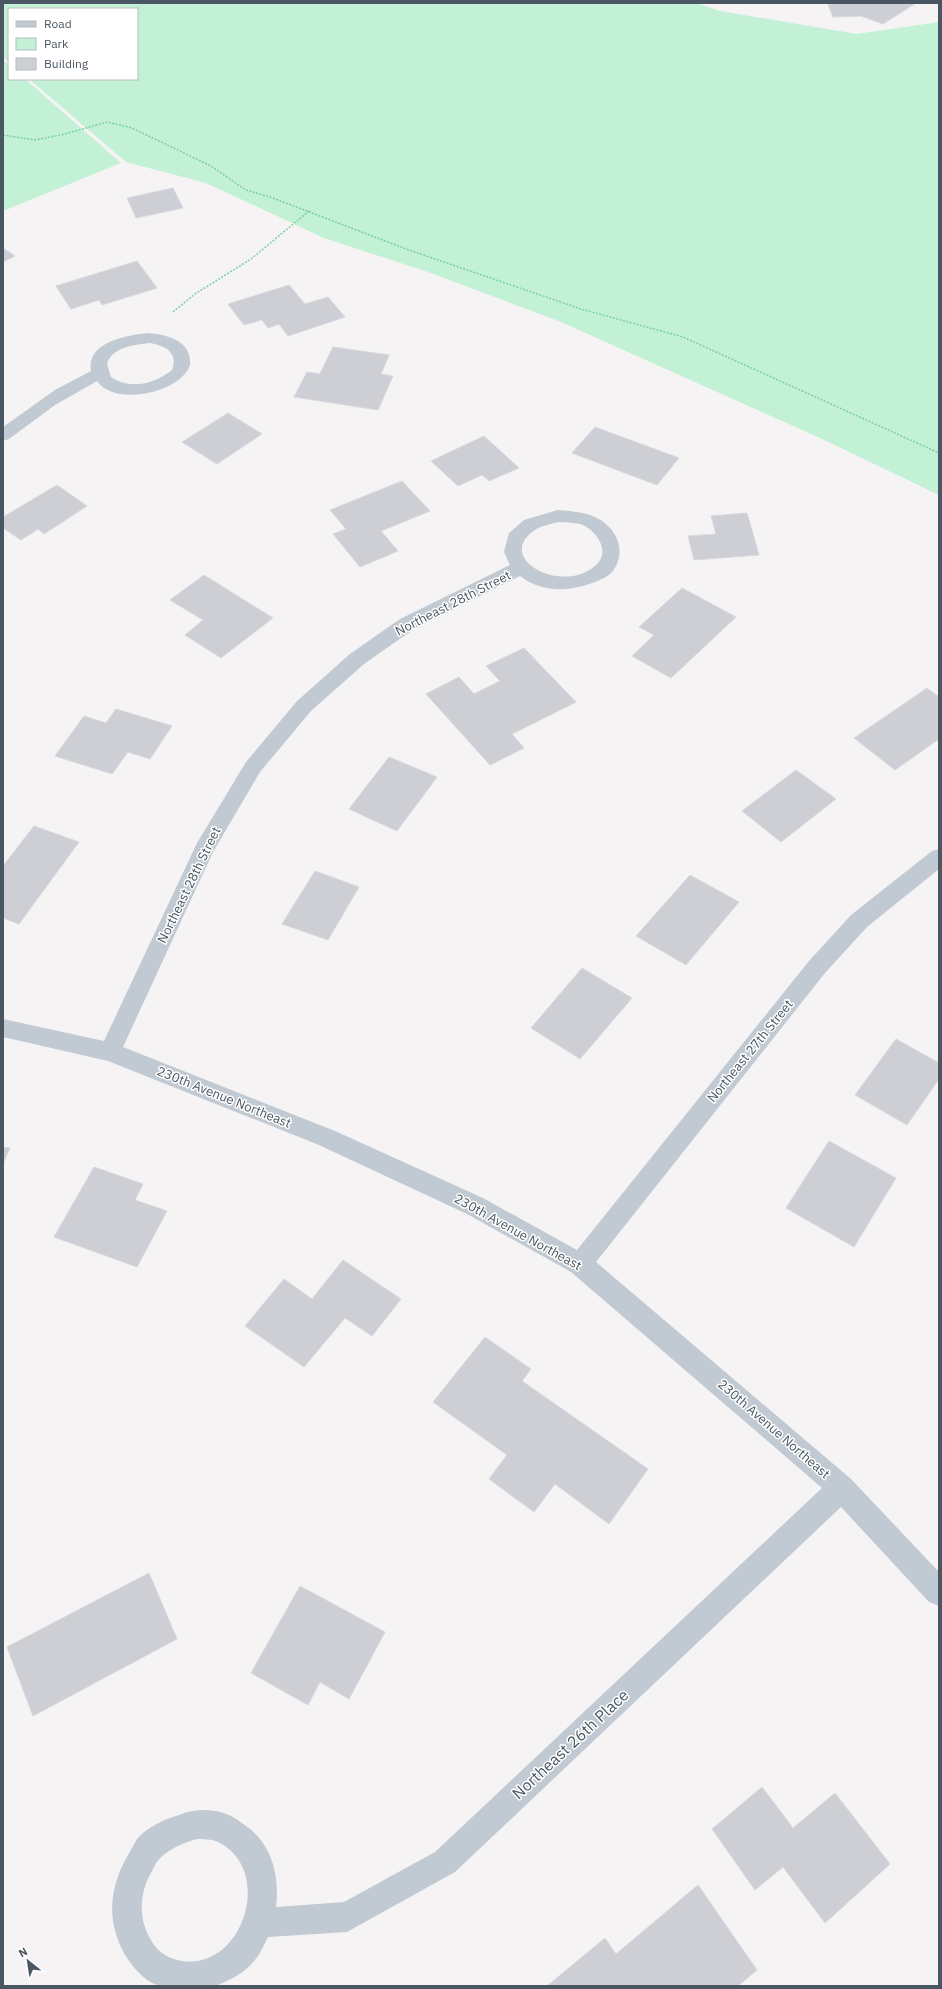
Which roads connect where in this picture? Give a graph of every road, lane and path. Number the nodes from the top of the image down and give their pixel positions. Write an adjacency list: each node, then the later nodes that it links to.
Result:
1 (3, 135): 2 (path)
2 (309, 211): 3 (path); 6 (path)
3 (149, 338): 4 (street); 4 (street)
4 (100, 374): 5 (street)
5 (3, 435)
6 (939, 452)
7 (520, 568): 7 (street, Northeast 28th Street); 10 (street, Northeast 28th Street)
8 (939, 856): 11 (street, Northeast 27th Street)
9 (3, 1028): 10 (street, 230th Avenue Northeast)
10 (110, 1052): 11 (street, 230th Avenue Northeast)
11 (580, 1264): 12 (street, 230th Avenue Northeast)
12 (842, 1488): 13 (street, 230th Avenue Northeast); 14 (street, Northeast 26th Place)
13 (939, 1592)
14 (258, 1923): 14 (street)

